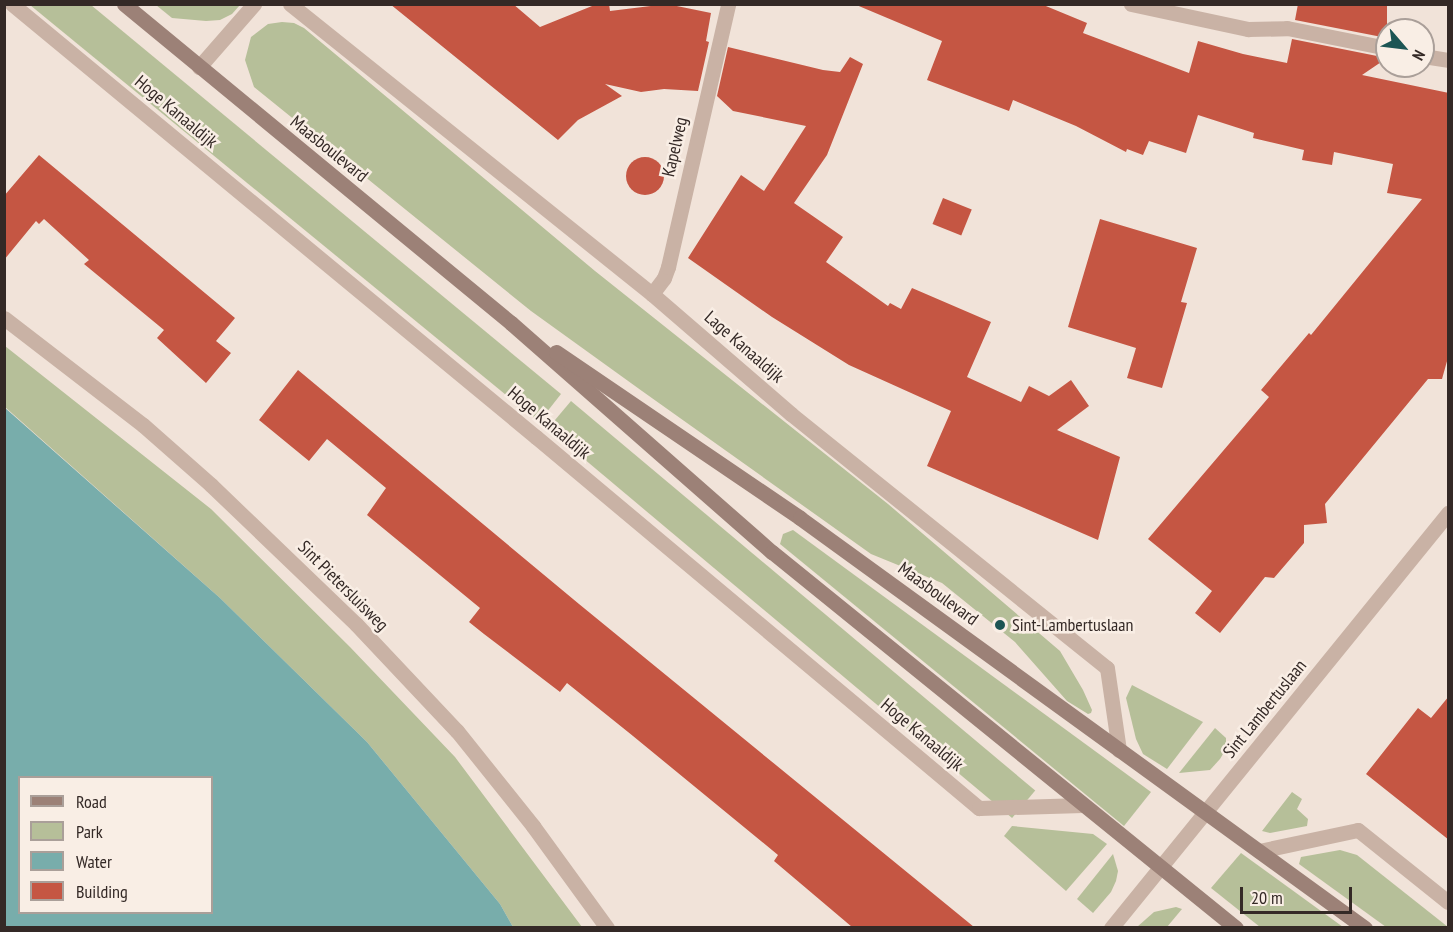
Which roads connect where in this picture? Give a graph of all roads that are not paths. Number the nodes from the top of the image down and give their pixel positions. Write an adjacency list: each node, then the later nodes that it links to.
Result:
1 (12, 4): 14 (street, Hoge Kanaaldijk)
2 (124, 4): 8 (street, Maasboulevard)
3 (254, 4): 8 (street)
4 (290, 4): 9 (street, Lage Kanaaldijk)
5 (728, 4): 9 (street, Kapelweg)
6 (1131, 4): 7 (street)
7 (1375, 46)
8 (199, 67): 11 (street, Maasboulevard)
9 (652, 294): 13 (street, Lage Kanaaldijk)
10 (4, 318): 19 (street, Sint Pietersluisweg)
11 (511, 323): 13 (street, Maasboulevard); 14 (street, Maasboulevard)
12 (1449, 513): 15 (street, Sint Lambertuslaan)
13 (1119, 750): 15 (street, Maasboulevard)
14 (1083, 805): 17 (street, Maasboulevard)
15 (1205, 812): 16 (street, Maasboulevard); 17 (street, Sint Lambertuslaan)
16 (1259, 851): 18 (street); 22 (street, Maasboulevard)
17 (1160, 866): 20 (street, Sint Lambertuslaan); 21 (street, Maasboulevard)
18 (1449, 902)
19 (608, 927)
20 (1111, 927)
21 (1236, 927)
22 (1365, 927)

